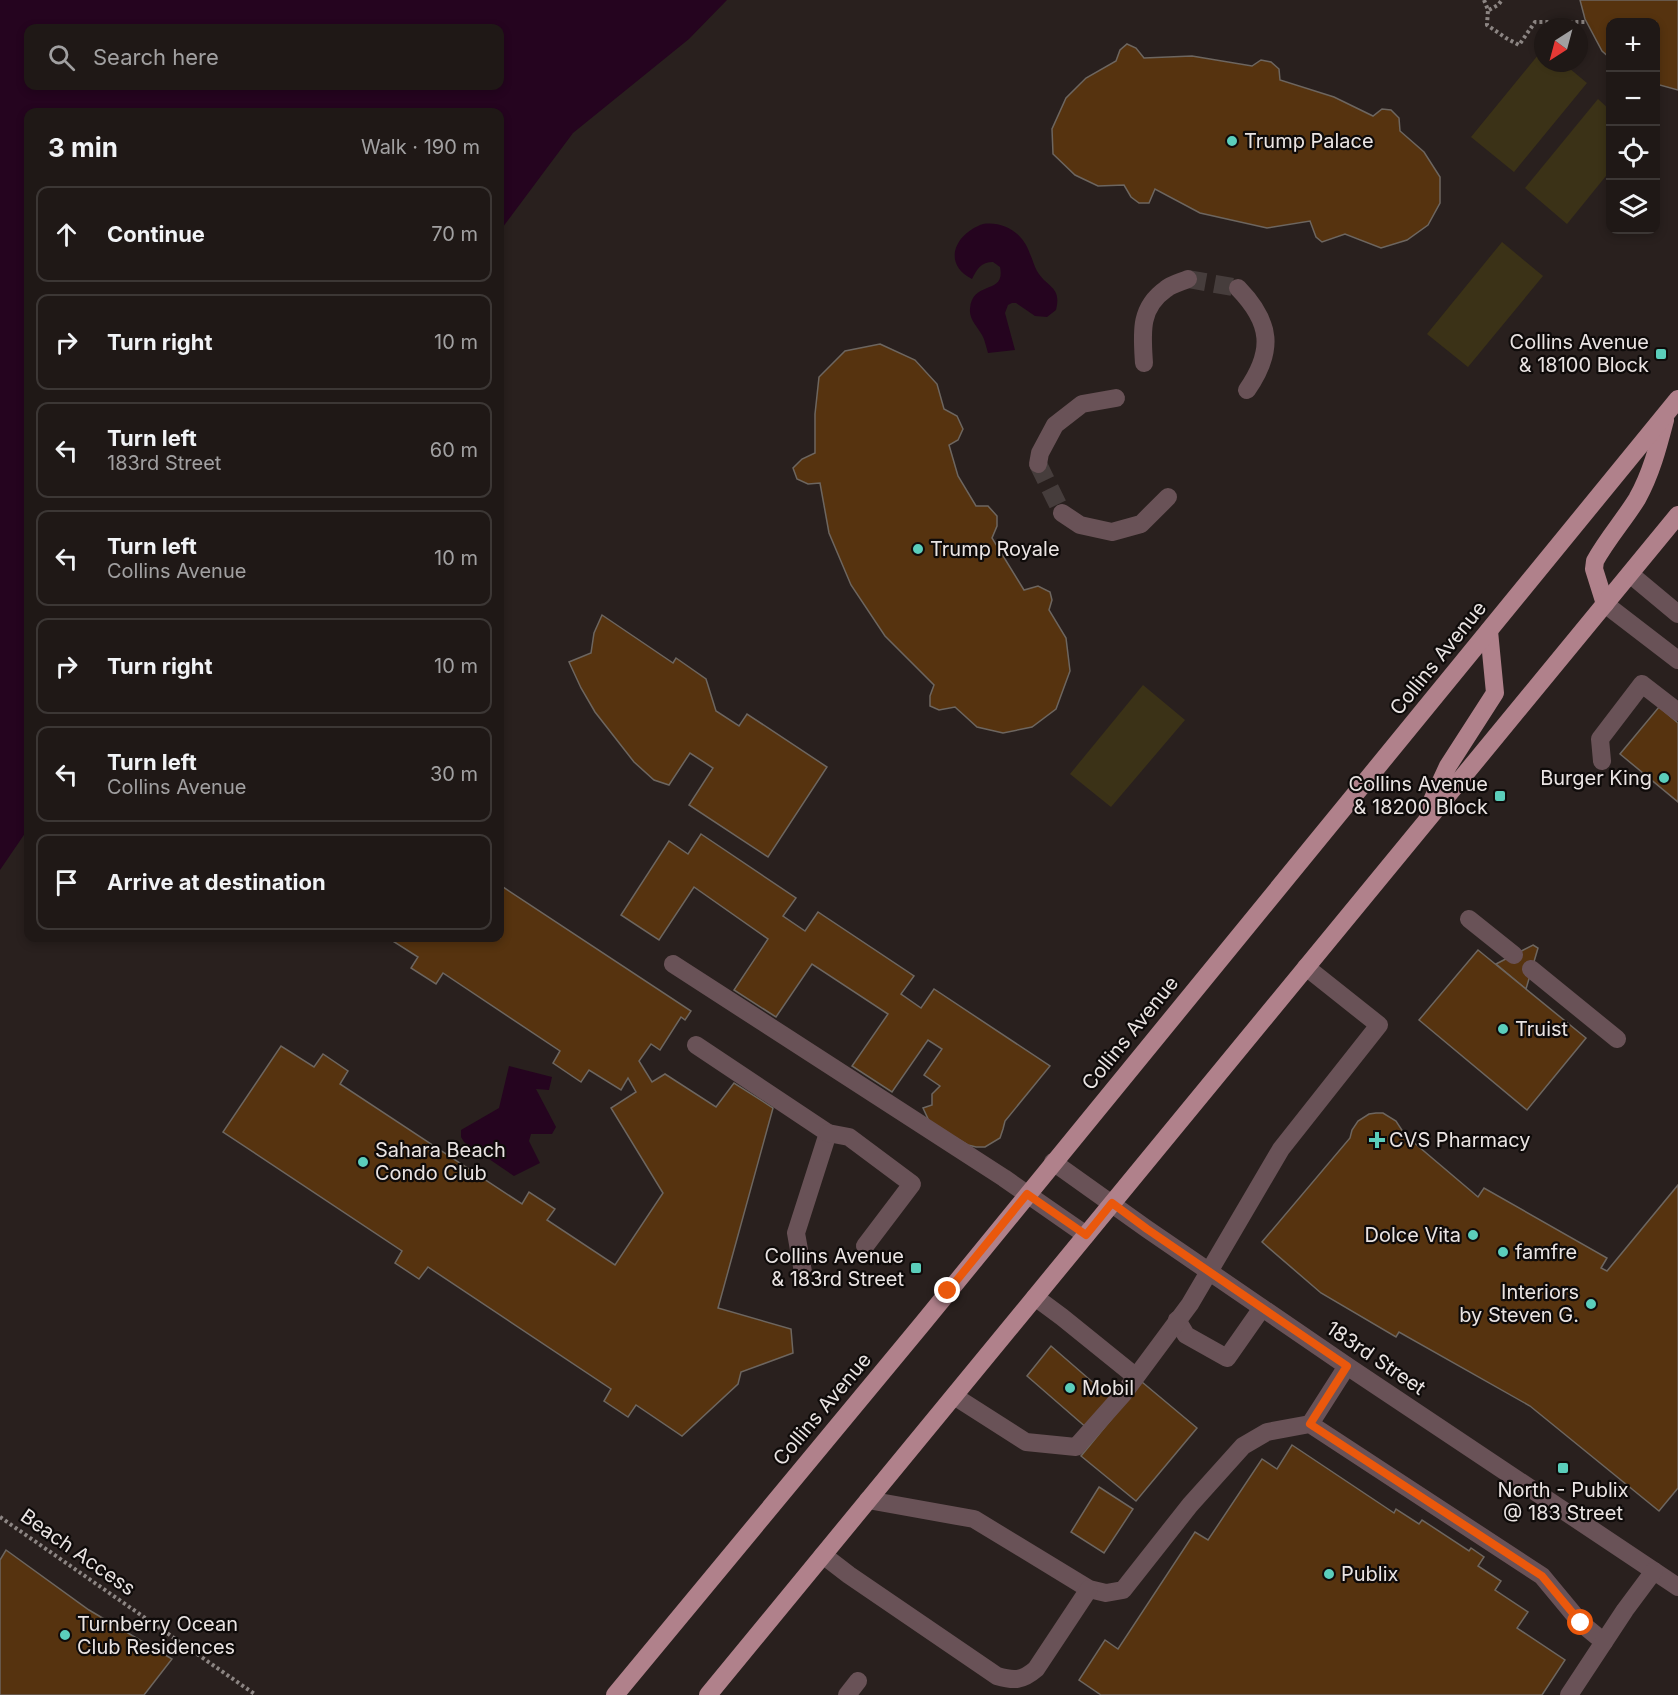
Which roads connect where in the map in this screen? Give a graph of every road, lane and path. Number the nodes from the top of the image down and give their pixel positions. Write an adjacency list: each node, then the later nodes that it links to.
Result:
1 (1484, 0): 3 (path)
2 (1502, 0): 3 (path)
3 (1488, 10): 4 (path)
4 (1534, 23)
5 (1188, 279): 7 (street)
6 (1238, 288): 8 (street)
7 (1144, 363)
8 (1247, 390)
9 (1116, 398): 11 (street)
10 (1673, 406): 16 (main road); 18 (main road, Collins Avenue)
11 (1038, 464)
12 (1168, 497): 13 (street)
13 (1062, 513)
14 (1678, 515): 15 (main road)
15 (1629, 574): 16 (main road); 17 (street)
16 (1605, 604): 19 (street); 22 (main road)
17 (1678, 614)
18 (1489, 631): 22 (main road); 31 (main road, Collins Avenue)
19 (1678, 660)
20 (1678, 712): 21 (street)
21 (1602, 761)
22 (1420, 828): 26 (main road)
23 (1469, 918): 24 (street)
24 (1514, 955)
25 (673, 964): 32 (street)
26 (1306, 967): 33 (main road); 37 (street)
27 (1532, 969): 28 (street)
28 (1617, 1039)
29 (696, 1045): 30 (street)
30 (828, 1133): 35 (street); 36 (street)
31 (1053, 1162): 32 (main road, Collins Avenue); 33 (street, 183rd Street)
32 (1027, 1194): 34 (street); 53 (main road, Collins Avenue)
33 (1112, 1203): 34 (main road); 37 (street, 183rd Street)
34 (1086, 1235): 38 (main road)
35 (865, 1246)
36 (803, 1272)
37 (1209, 1272): 39 (street, 183rd Street); 40 (street)
38 (1035, 1297): 42 (street); 43 (main road)
39 (1262, 1308): 40 (street); 41 (street, 183rd Street)
40 (1177, 1320): 42 (street)
41 (1347, 1366): 44 (street); 48 (street, 183rd Street)
42 (1135, 1376): 43 (street)
43 (954, 1396): 45 (main road)
44 (1310, 1424): 50 (street); 51 (street)
45 (868, 1500): 47 (main road); 50 (street)
46 (0, 1517): 52 (path, Beach Access)
47 (823, 1555): 50 (street); 54 (main road)
48 (1654, 1571): 49 (street, 183rd Street); 51 (street)
49 (1678, 1587)
50 (1089, 1589)
51 (1604, 1642): 55 (street)
52 (256, 1695)
53 (615, 1695)
54 (708, 1695)
55 (1569, 1695)

